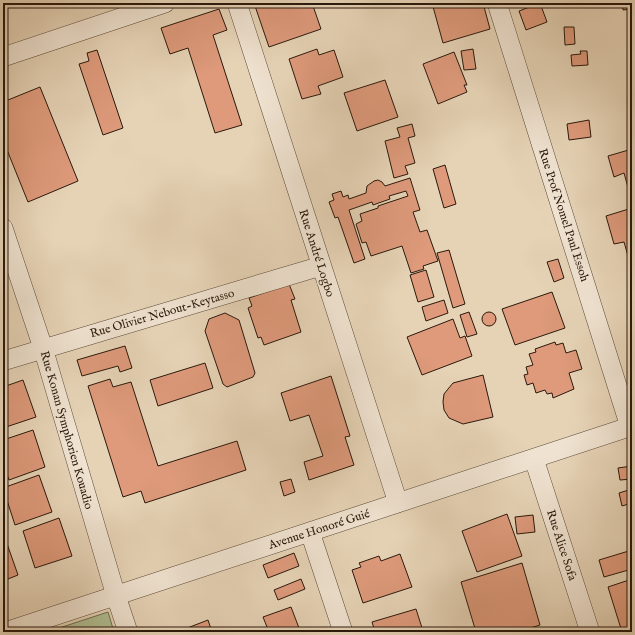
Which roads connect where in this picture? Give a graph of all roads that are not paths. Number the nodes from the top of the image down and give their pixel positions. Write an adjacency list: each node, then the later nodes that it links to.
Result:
1 (165, 3): 4 (street)
2 (237, 3): 6 (street, Rue André Logbo)
3 (497, 3): 9 (street, Rue Prof Nomel Paul Essoh)
4 (3, 57)
5 (3, 228): 7 (street, Rue Konan Symphorien Kouadio)
6 (321, 266): 7 (street, Rue Olivier Nebout-Keytasso); 11 (street, Rue André Logbo)
7 (43, 348): 8 (street, Rue Olivier Nebout-Keytasso); 13 (street, Rue Konan Symphorien Kouadio)
8 (3, 361)
9 (631, 427): 10 (street, Avenue Honoré Guié)
10 (534, 459): 11 (street, Avenue Honoré Guié); 17 (street, Rue Alice Sofa)
11 (398, 503): 12 (street, Avenue Honoré Guié)
12 (310, 532): 13 (street, Avenue Honoré Guié); 16 (street)
13 (116, 596): 14 (street, Avenue Honoré Guié); 15 (street, Rue Konan Symphorien Kouadio)
14 (5, 632)
15 (128, 632)
16 (343, 632)
17 (590, 632)

